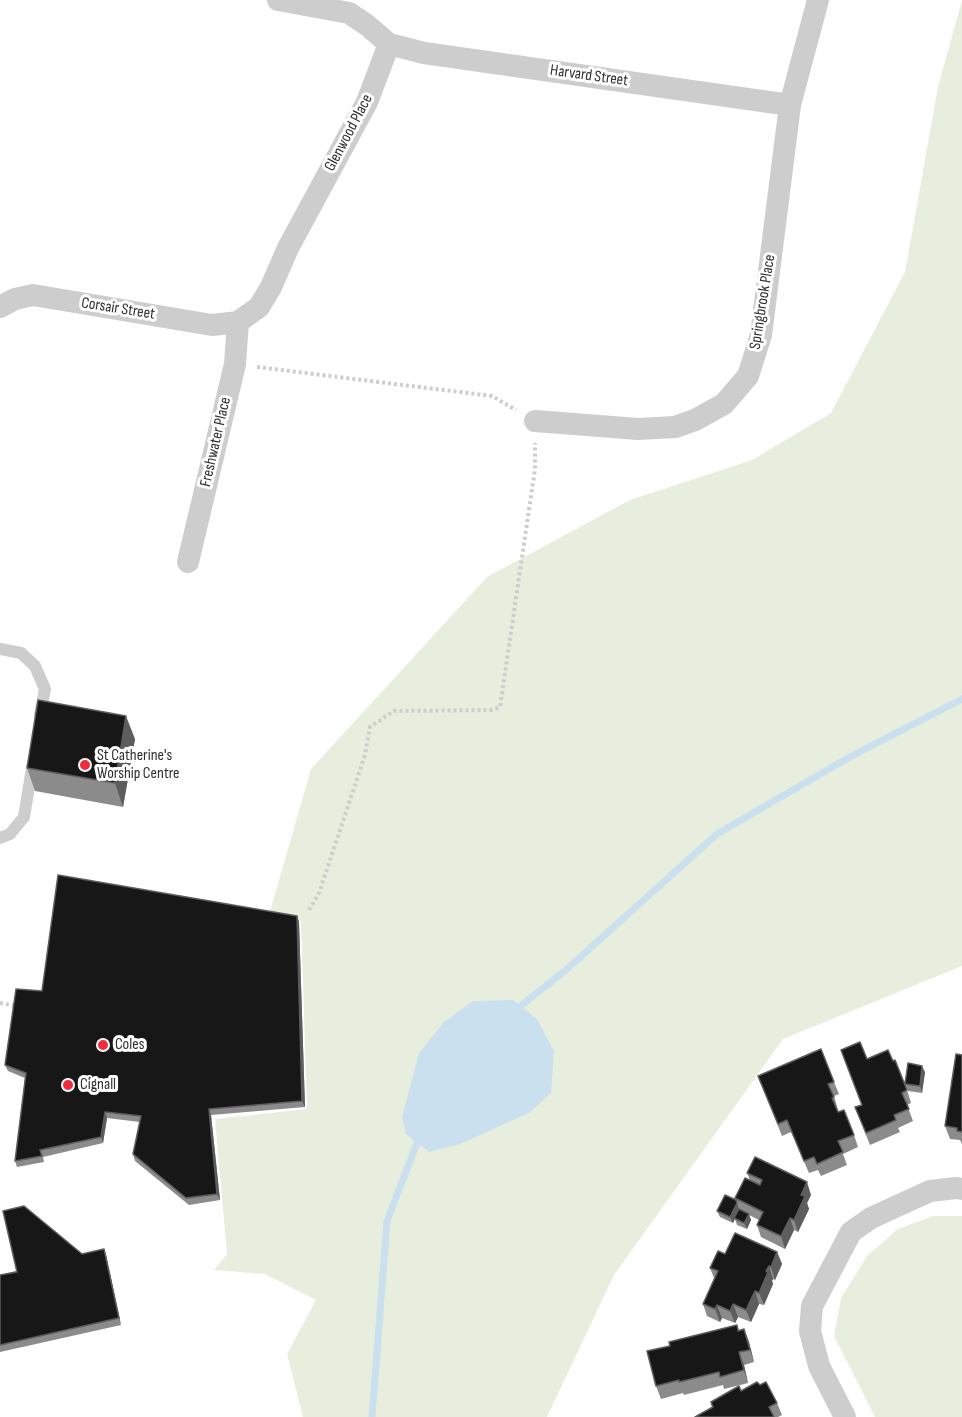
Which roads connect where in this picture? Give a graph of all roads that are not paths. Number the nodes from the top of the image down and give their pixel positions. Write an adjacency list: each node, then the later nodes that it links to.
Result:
1 (278, 0): 3 (street)
2 (818, 0): 4 (street, Springbrook Place)
3 (389, 45): 4 (street, Harvard Street); 6 (street, Glenwood Place)
4 (790, 105): 7 (street, Springbrook Place)
5 (0, 307): 6 (street, Corsair Street)
6 (238, 322): 8 (street, Freshwater Place)
7 (535, 421)
8 (188, 562)
9 (0, 649): 10 (lane)
10 (39, 724)
11 (35, 747): 12 (lane)
12 (0, 838)
13 (962, 1189): 14 (street)
14 (845, 1417)

